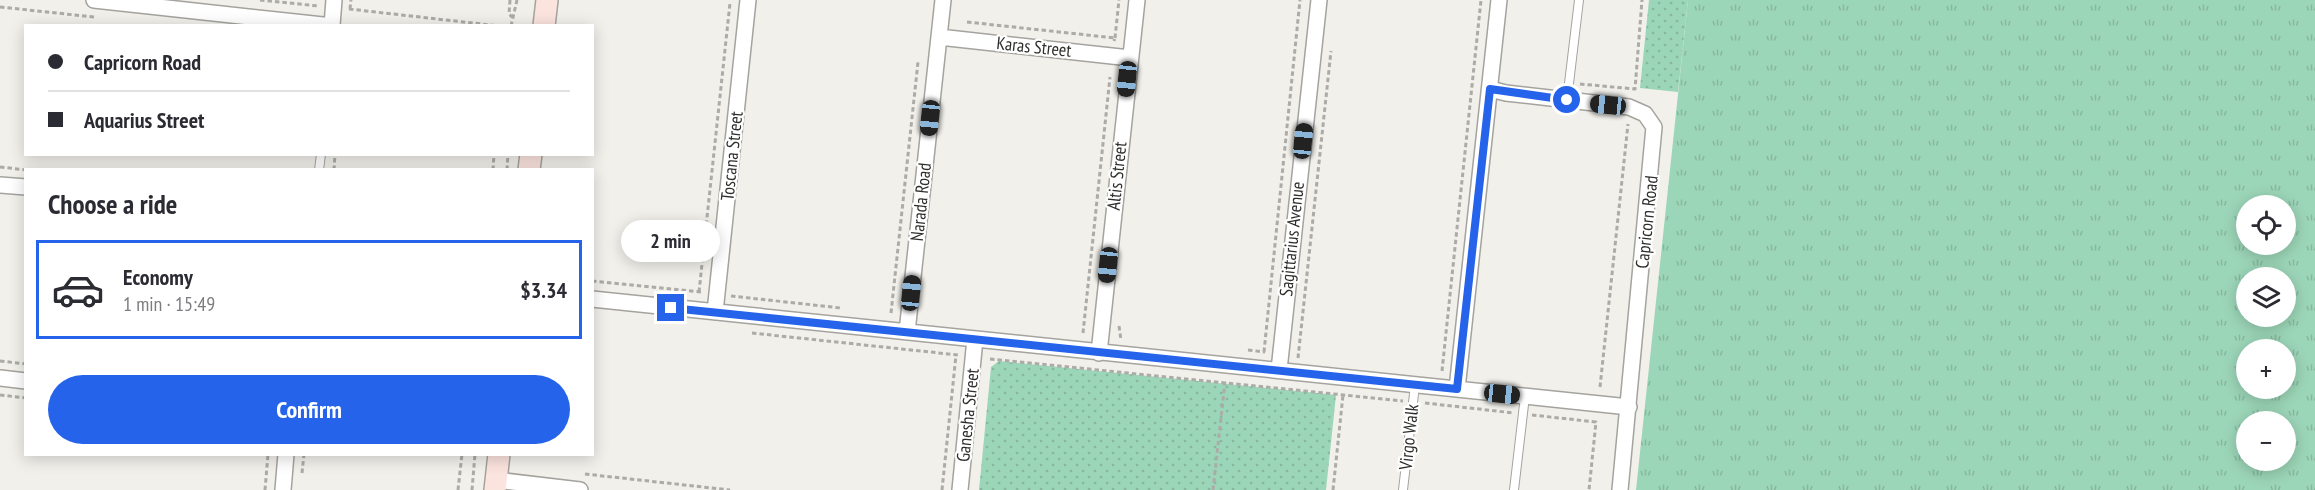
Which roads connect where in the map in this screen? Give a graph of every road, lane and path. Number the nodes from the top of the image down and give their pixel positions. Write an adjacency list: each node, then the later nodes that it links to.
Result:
1 (94, 0): 18 (street)
2 (260, 0): 21 (path)
3 (317, 0): 21 (path)
4 (351, 0): 23 (path)
5 (510, 0): 24 (path)
6 (517, 0): 24 (path)
7 (547, 0): 30 (street)
8 (748, 0): 47 (street, Toscana Street)
9 (942, 0): 31 (street, Narada Road)
10 (1119, 0): 32 (path)
11 (1137, 0): 34 (street, Altis Street)
12 (1300, 0): 53 (path)
13 (1319, 0): 61 (street, Sagittarius Avenue)
14 (1481, 0): 62 (path)
15 (1499, 0): 37 (street)
16 (1579, 0): 39 (lane)
17 (1642, 0): 38 (path)
18 (140, 2): 26 (street)
19 (730, 3): 45 (path)
20 (334, 4): 21 (path); 23 (path); 27 (street)
21 (316, 6)
22 (0, 7): 25 (path)
23 (350, 9): 28 (path)
24 (512, 17): 29 (path)
25 (104, 18)
26 (316, 24)
27 (332, 24)
28 (481, 24)
29 (511, 24)
30 (544, 24)
31 (939, 37): 34 (street, Karas Street); 50 (street, Narada Road)
32 (1114, 38)
33 (1331, 47): 63 (path)
34 (1130, 58): 36 (street, Altis Street)
35 (918, 62): 48 (path)
36 (1127, 79): 51 (path); 54 (street, Altis Street)
37 (1490, 89): 39 (street, Capricorn Road); 70 (street)
38 (1635, 89)
39 (1567, 100): 76 (street, Capricorn Road)
40 (1628, 124): 68 (path)
41 (0, 167): 42 (path)
42 (24, 170)
43 (0, 184): 44 (street)
44 (24, 187)
45 (699, 292)
46 (594, 299): 47 (street)
47 (715, 312): 50 (street)
48 (891, 313)
49 (748, 332): 55 (path)
50 (907, 332): 52 (street)
51 (1083, 333)
52 (975, 339): 54 (street); 56 (street, Ganesha Street)
53 (1264, 352)
54 (1099, 353): 61 (street)
55 (956, 355): 56 (path); 91 (path)
56 (974, 357): 57 (path); 92 (street, Ganesha Street)
57 (990, 359): 60 (path); 66 (path)
58 (0, 361): 59 (path)
59 (24, 364)
60 (989, 370)
61 (1279, 370): 63 (street)
62 (1442, 371)
63 (1297, 372): 67 (street); 69 (path)
64 (0, 378): 65 (street)
65 (24, 381)
66 (1225, 382): 69 (path); 93 (path)
67 (1415, 385): 70 (street); 75 (lane, Virgo Walk)
68 (1600, 387)
69 (1294, 389): 72 (path)
70 (1457, 389): 73 (street)
71 (0, 395): 74 (path)
72 (1343, 395): 75 (path); 94 (path)
73 (1525, 396): 76 (street); 77 (lane)
74 (24, 398)
75 (1412, 402): 77 (path); 95 (lane, Virgo Walk)
76 (1629, 407): 98 (street, Capricorn Road)
77 (1523, 414): 96 (lane); 97 (path)
78 (268, 456): 85 (path)
79 (286, 456): 86 (street)
80 (462, 456): 87 (path)
81 (475, 456): 88 (path)
82 (499, 456): 84 (street)
83 (574, 473): 90 (path)
84 (495, 485): 89 (street)
85 (265, 490)
86 (283, 490)
87 (458, 490)
88 (472, 490)
89 (580, 490)
90 (730, 490)
91 (942, 490)
92 (960, 490)
93 (1213, 490)
94 (1333, 490)
95 (1404, 490)
96 (1514, 490)
97 (1589, 490)
98 (1620, 490)

